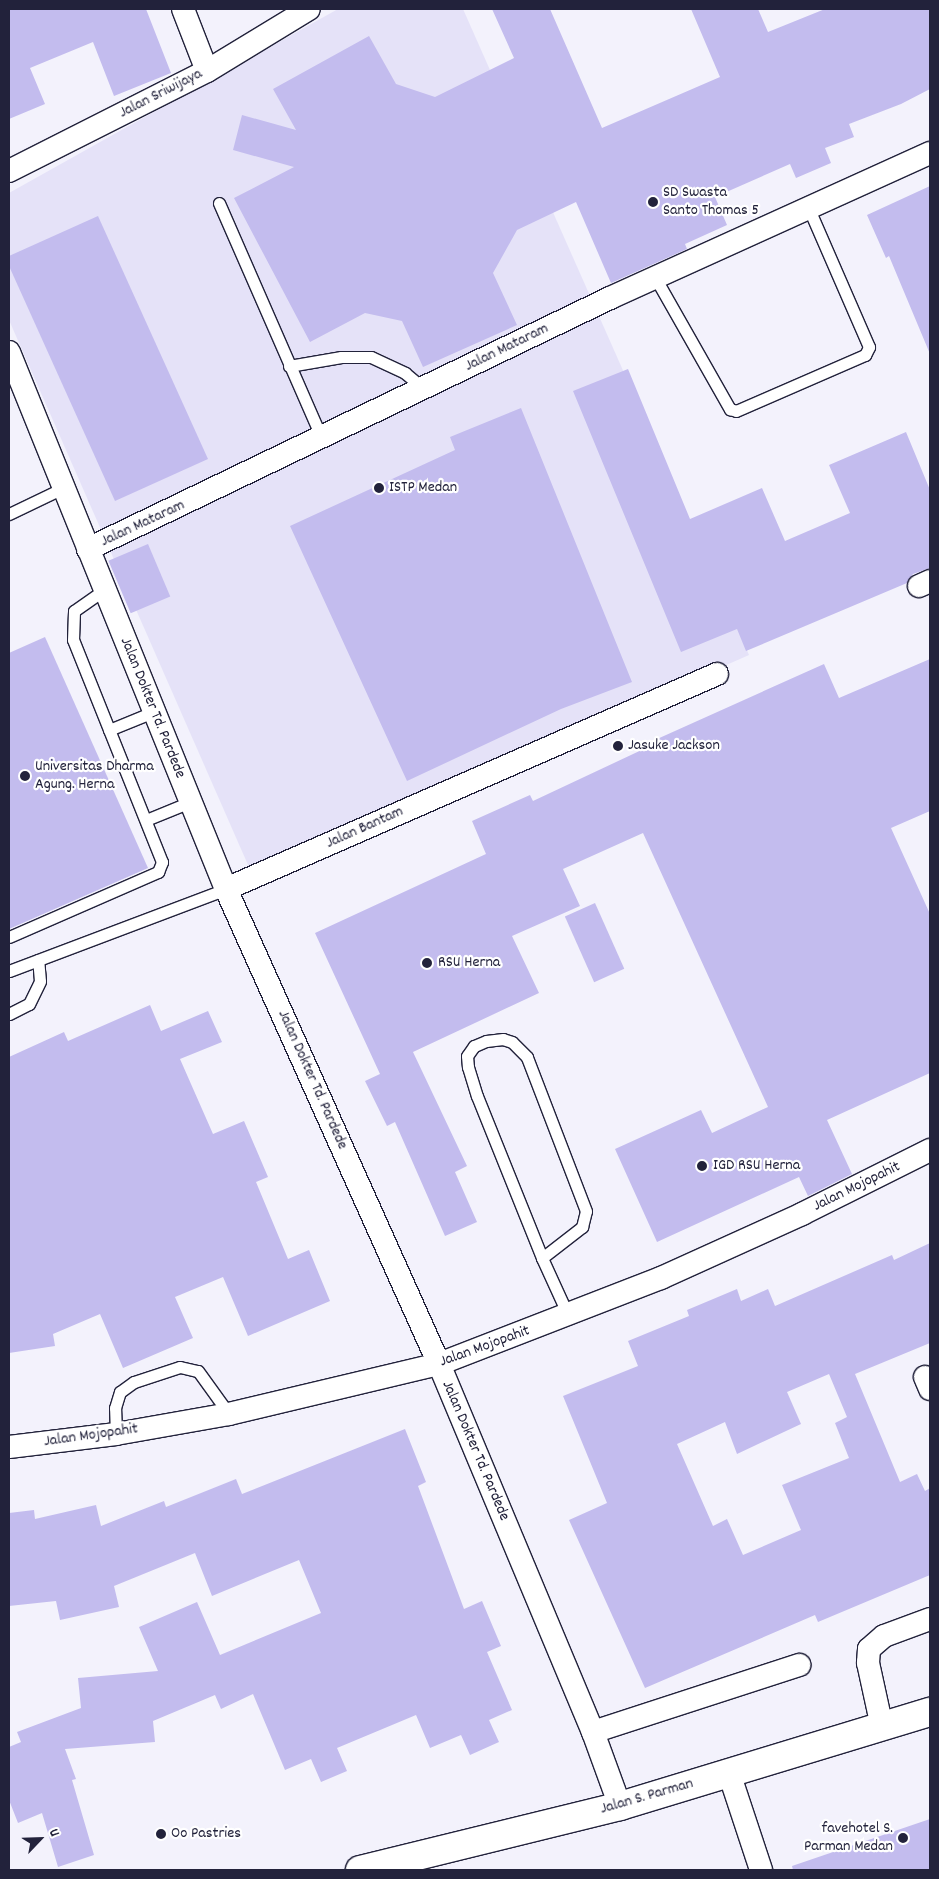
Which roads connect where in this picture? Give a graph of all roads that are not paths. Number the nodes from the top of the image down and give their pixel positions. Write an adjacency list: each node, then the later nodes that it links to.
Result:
1 (182, 9): 3 (street)
2 (309, 9): 3 (street, Jalan Sriwijaya)
3 (207, 71): 5 (street, Jalan Sriwijaya)
4 (930, 153): 7 (street, Jalan Mataram)
5 (9, 171)
6 (219, 203): 10 (lane)
7 (809, 209): 8 (street, Jalan Mataram); 8 (lane)
8 (656, 279): 11 (street, Jalan Mataram)
9 (9, 352): 13 (street, Jalan Dokter Td. Pardede)
10 (289, 366): 11 (lane); 12 (lane)
11 (423, 388): 12 (street, Jalan Mataram)
12 (322, 437): 15 (street, Jalan Mataram)
13 (63, 488): 14 (lane); 15 (street, Jalan Dokter Td. Pardede)
14 (9, 514)
15 (88, 549): 16 (street, Jalan Dokter Td. Pardede)
16 (104, 590): 18 (street, Jalan Dokter Td. Pardede); 19 (lane)
17 (717, 674): 22 (street, Jalan Bantam)
18 (153, 712): 19 (lane); 20 (street, Jalan Dokter Td. Pardede)
19 (110, 730): 21 (lane)
20 (190, 802): 21 (lane); 22 (street, Jalan Dokter Td. Pardede)
21 (146, 820): 23 (lane)
22 (226, 889): 24 (lane, Jalan Bantam); 30 (street, Jalan Dokter Td. Pardede)
23 (9, 937)
24 (38, 960): 25 (lane, Jalan Bantam); 26 (lane)
25 (9, 971)
26 (9, 1014)
27 (930, 1150): 29 (street, Jalan Mojopahit)
28 (542, 1258): 28 (lane); 29 (lane)
29 (568, 1315): 30 (street, Jalan Mojopahit)
30 (439, 1364): 31 (street, Jalan Mojopahit); 38 (street, Jalan Dokter Td. Pardede)
31 (229, 1414): 32 (street, Jalan Mojopahit); 32 (lane)
32 (116, 1434): 33 (street, Jalan Mojopahit)
33 (9, 1447)
34 (930, 1618): 37 (street)
35 (799, 1665): 38 (street)
36 (930, 1712): 37 (main road, Jalan S. Parman)
37 (882, 1727): 39 (main road, Jalan S. Parman)
38 (593, 1732): 40 (street, Jalan Dokter Td. Pardede)
39 (729, 1773): 40 (main road, Jalan S. Parman); 42 (street)
40 (620, 1806): 41 (main road, Jalan S. Parman)
41 (365, 1870)
42 (761, 1870)

